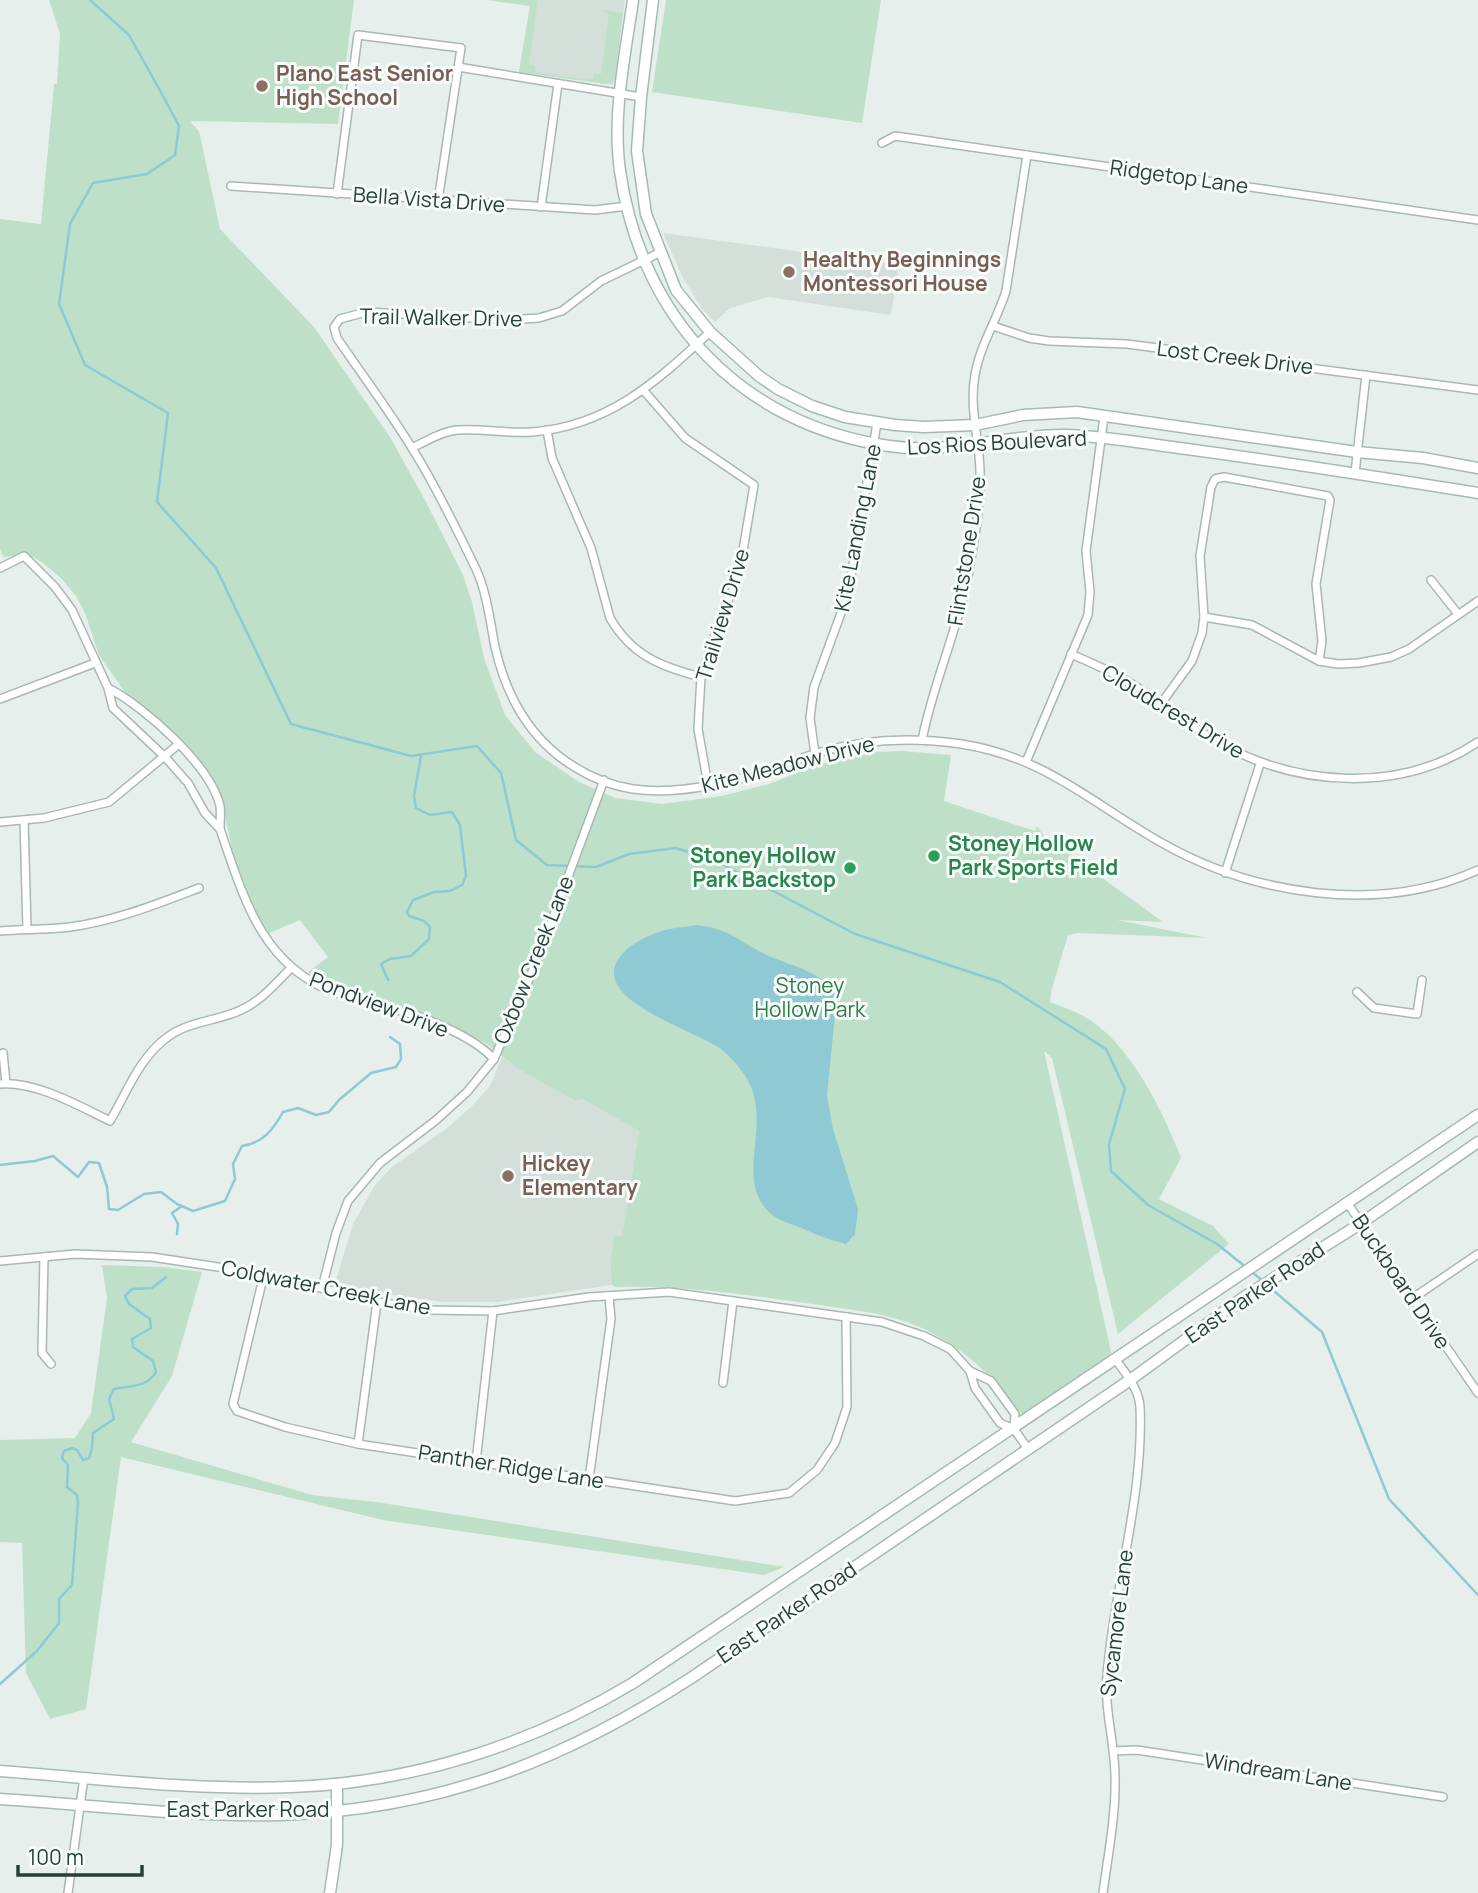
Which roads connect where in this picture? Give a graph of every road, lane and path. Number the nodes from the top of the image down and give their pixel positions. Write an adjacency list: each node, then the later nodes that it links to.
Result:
1 (633, 0): 5 (main road, Los Rios Boulevard)
2 (653, 0): 6 (main road, Los Rios Boulevard)
3 (458, 68): 4 (street); 10 (street); 11 (street)
4 (558, 84): 5 (street); 13 (street)
5 (620, 94): 6 (street); 12 (main road, Los Rios Boulevard)
6 (640, 97): 15 (main road, Los Rios Boulevard)
7 (881, 143): 8 (street, Ridgetop Lane)
8 (1027, 155): 14 (street, Ridgetop Lane); 17 (street, Flintstone Drive)
9 (231, 186): 10 (street, Bella Vista Drive)
10 (337, 194): 11 (street, Bella Vista Drive)
11 (438, 201): 13 (street, Bella Vista Drive)
12 (627, 206): 13 (street, Bella Vista Drive); 16 (main road, Los Rios Boulevard)
13 (541, 207)
14 (1478, 220)
15 (661, 252): 16 (street, Trail Walker Drive); 19 (main road, Los Rios Boulevard)
16 (644, 260): 18 (street, Trail Walker Drive); 20 (main road, Los Rios Boulevard)
17 (993, 326): 21 (street, Lost Creek Drive); 26 (street, Flintstone Drive)
18 (334, 327): 31 (street, Kite Meadow Drive)
19 (710, 332): 20 (street); 25 (main road, Los Rios Boulevard)
20 (695, 346): 23 (street); 29 (main road, Los Rios Boulevard)
21 (1366, 375): 22 (street, Lost Creek Drive); 32 (street)
22 (1478, 390)
23 (644, 391): 27 (street); 44 (street, Trailview Drive)
24 (1104, 416): 26 (main road, Los Rios Boulevard); 28 (street); 32 (main road, Los Rios Boulevard)
25 (877, 423): 26 (main road, Los Rios Boulevard); 29 (street, Kite Landing Lane)
26 (975, 425): 30 (street, Flintstone Drive)
27 (547, 430): 31 (street); 44 (street)
28 (1101, 438): 30 (main road, Los Rios Boulevard); 34 (main road, Los Rios Boulevard); 41 (street)
29 (875, 444): 30 (main road, Los Rios Boulevard); 51 (street, Kite Landing Lane)
30 (979, 444): 48 (street, Flintstone Drive)
31 (412, 448): 55 (street, Kite Meadow Drive)
32 (1357, 452): 33 (main road, Los Rios Boulevard); 34 (street)
33 (1478, 468)
34 (1354, 473): 35 (main road, Los Rios Boulevard)
35 (1478, 493)
36 (0, 568): 43 (street, Pondview Drive)
37 (1431, 580): 39 (street)
38 (1478, 601): 39 (street)
39 (1458, 614): 42 (street)
40 (1204, 617): 42 (street); 42 (street); 47 (street)
41 (1071, 654): 47 (street, Cloudcrest Drive); 53 (street)
42 (1319, 661)
43 (95, 663): 45 (street, Pondview Drive); 46 (street)
44 (701, 677): 56 (street, Trailview Drive)
45 (108, 688): 50 (street, Pondview Drive); 52 (street, Pondview Drive)
46 (0, 699)
47 (1160, 705): 54 (street, Cloudcrest Drive)
48 (922, 740): 51 (street, Kite Meadow Drive); 53 (street, Kite Meadow Drive)
49 (1478, 743): 54 (street, Cloudcrest Drive)
50 (179, 744): 52 (street); 59 (street, Pondview Drive)
51 (815, 754): 56 (street, Kite Meadow Drive)
52 (165, 757): 57 (street); 59 (street, Pondview Drive)
53 (1026, 762): 61 (street, Kite Meadow Drive)
54 (1260, 764): 61 (street)
55 (604, 780): 56 (street, Kite Meadow Drive); 69 (street, Oxbow Creek Lane)
56 (708, 785)
57 (24, 820): 58 (street); 63 (street)
58 (0, 822)
59 (220, 829): 65 (street, Pondview Drive)
60 (1478, 870): 61 (street, Kite Meadow Drive)
61 (1224, 873)
62 (199, 888): 63 (street)
63 (27, 929): 64 (street)
64 (0, 931)
65 (290, 968): 69 (street, Pondview Drive); 70 (street)
66 (1422, 980): 67 (street)
67 (1357, 992)
68 (3, 1053): 70 (street)
69 (494, 1059): 79 (street, Oxbow Creek Lane)
70 (3, 1084)
71 (1478, 1115): 73 (main road, East Parker Road)
72 (1478, 1142): 74 (main road, East Parker Road)
73 (1348, 1204): 74 (street, Buckboard Drive); 86 (main road, East Parker Road)
74 (1360, 1224): 81 (street, Buckboard Drive); 89 (main road, East Parker Road)
75 (1478, 1254): 81 (street)
76 (44, 1257): 77 (street, Coldwater Creek Lane); 78 (street, Coldwater Creek Lane); 87 (street)
77 (0, 1261)
78 (264, 1274): 79 (street, Coldwater Creek Lane); 93 (street, Panther Ridge Lane)
79 (321, 1288): 83 (street, Coldwater Creek Lane)
80 (609, 1296): 82 (street, Coldwater Creek Lane); 84 (street, Coldwater Creek Lane); 96 (street)
81 (1413, 1298): 91 (street, Buckboard Drive)
82 (733, 1301): 85 (street, Coldwater Creek Lane); 90 (street)
83 (377, 1302): 84 (street, Coldwater Creek Lane); 93 (street)
84 (493, 1311): 95 (street)
85 (846, 1317): 88 (street, Coldwater Creek Lane); 96 (street, Panther Ridge Lane)
86 (1116, 1360): 89 (street, Sycamore Lane); 92 (main road, East Parker Road)
87 (51, 1364)
88 (970, 1371): 92 (street, Coldwater Creek Lane); 92 (street, Coldwater Creek Lane)
89 (1130, 1380): 94 (main road, East Parker Road); 97 (street, Sycamore Lane)
90 (723, 1383)
91 (1478, 1393)
92 (1014, 1429): 94 (street, Coldwater Creek Lane); 100 (main road, East Parker Road)
93 (358, 1444): 95 (street, Panther Ridge Lane)
94 (1028, 1449): 104 (main road, East Parker Road)
95 (476, 1462): 96 (street, Panther Ridge Lane)
96 (589, 1479)
97 (1113, 1751): 101 (street, Windream Lane); 107 (street, Sycamore Lane)
98 (0, 1772): 99 (main road, East Parker Road)
99 (84, 1777): 100 (main road, East Parker Road); 103 (street)
100 (337, 1784): 104 (main road)
101 (1443, 1797)
102 (0, 1799): 103 (main road, East Parker Road)
103 (80, 1805): 104 (main road, East Parker Road); 105 (street)
104 (338, 1811): 106 (main road)
105 (68, 1893)
106 (330, 1893)
107 (1103, 1893)

